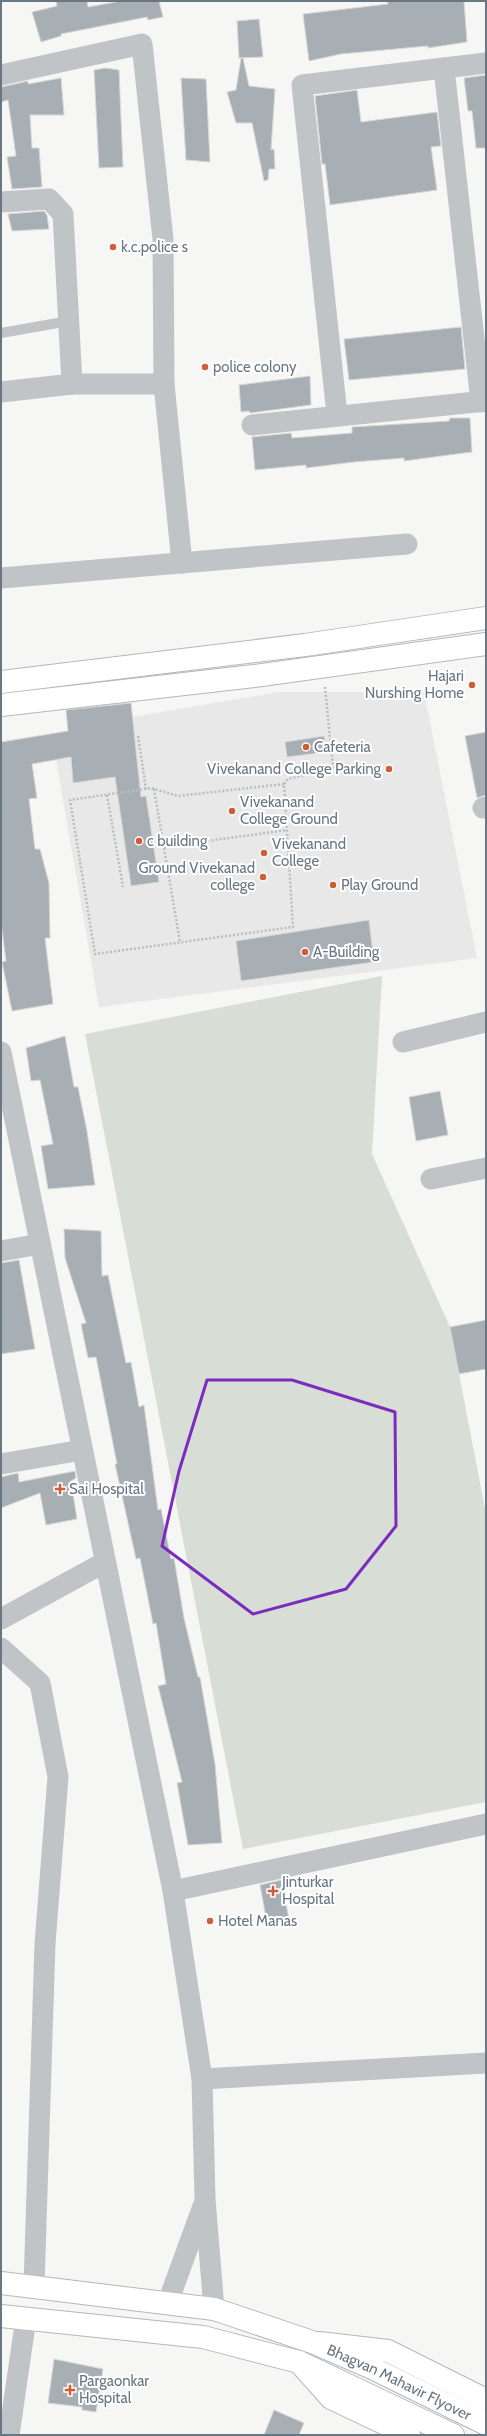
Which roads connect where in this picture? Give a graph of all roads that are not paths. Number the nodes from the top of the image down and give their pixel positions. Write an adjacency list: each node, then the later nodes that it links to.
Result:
1 (486, 63): 2 (street)
2 (444, 68): 10 (street); 11 (street)
3 (1, 75): 8 (street)
4 (1, 202): 5 (street)
5 (69, 321): 6 (lane); 7 (street)
6 (1, 333)
7 (72, 384): 8 (street); 9 (street)
8 (164, 384): 14 (street)
9 (1, 392)
10 (484, 401): 11 (street)
11 (337, 415): 12 (street)
12 (252, 425)
13 (407, 544): 14 (street)
14 (182, 563): 15 (street)
15 (1, 578)
16 (486, 618): 18 (street)
17 (486, 644): 19 (street)
18 (1, 682)
19 (1, 705)
20 (486, 1022): 21 (street)
21 (403, 1042)
22 (1, 1052): 25 (street)
23 (486, 1168): 24 (street)
24 (431, 1179)
25 (40, 1244): 26 (street); 27 (street)
26 (1, 1251)
27 (82, 1450): 28 (street); 29 (street)
28 (1, 1464)
29 (105, 1562): 30 (street); 33 (street)
30 (1, 1619)
31 (1, 1648): 38 (street)
32 (486, 1824): 33 (street)
33 (173, 1891): 35 (street)
34 (486, 2063): 35 (street)
35 (202, 2079): 36 (street)
36 (205, 2199): 39 (street); 40 (street)
37 (1, 2283): 38 (street)
38 (34, 2286): 39 (street)
39 (168, 2302): 40 (street)
40 (214, 2309): 43 (street)
41 (1, 2316): 42 (street, Bhagvan Mahavir Flyover)
42 (26, 2318): 44 (street, Bhagvan Mahavir Flyover); 47 (street)
43 (312, 2342): 45 (street); 46 (street, Bhagvan Mahavir Flyover)
44 (299, 2362): 48 (street); 49 (street, Bhagvan Mahavir Flyover)
45 (486, 2400)
46 (486, 2424)
47 (9, 2435)
48 (409, 2435)
49 (453, 2435)

